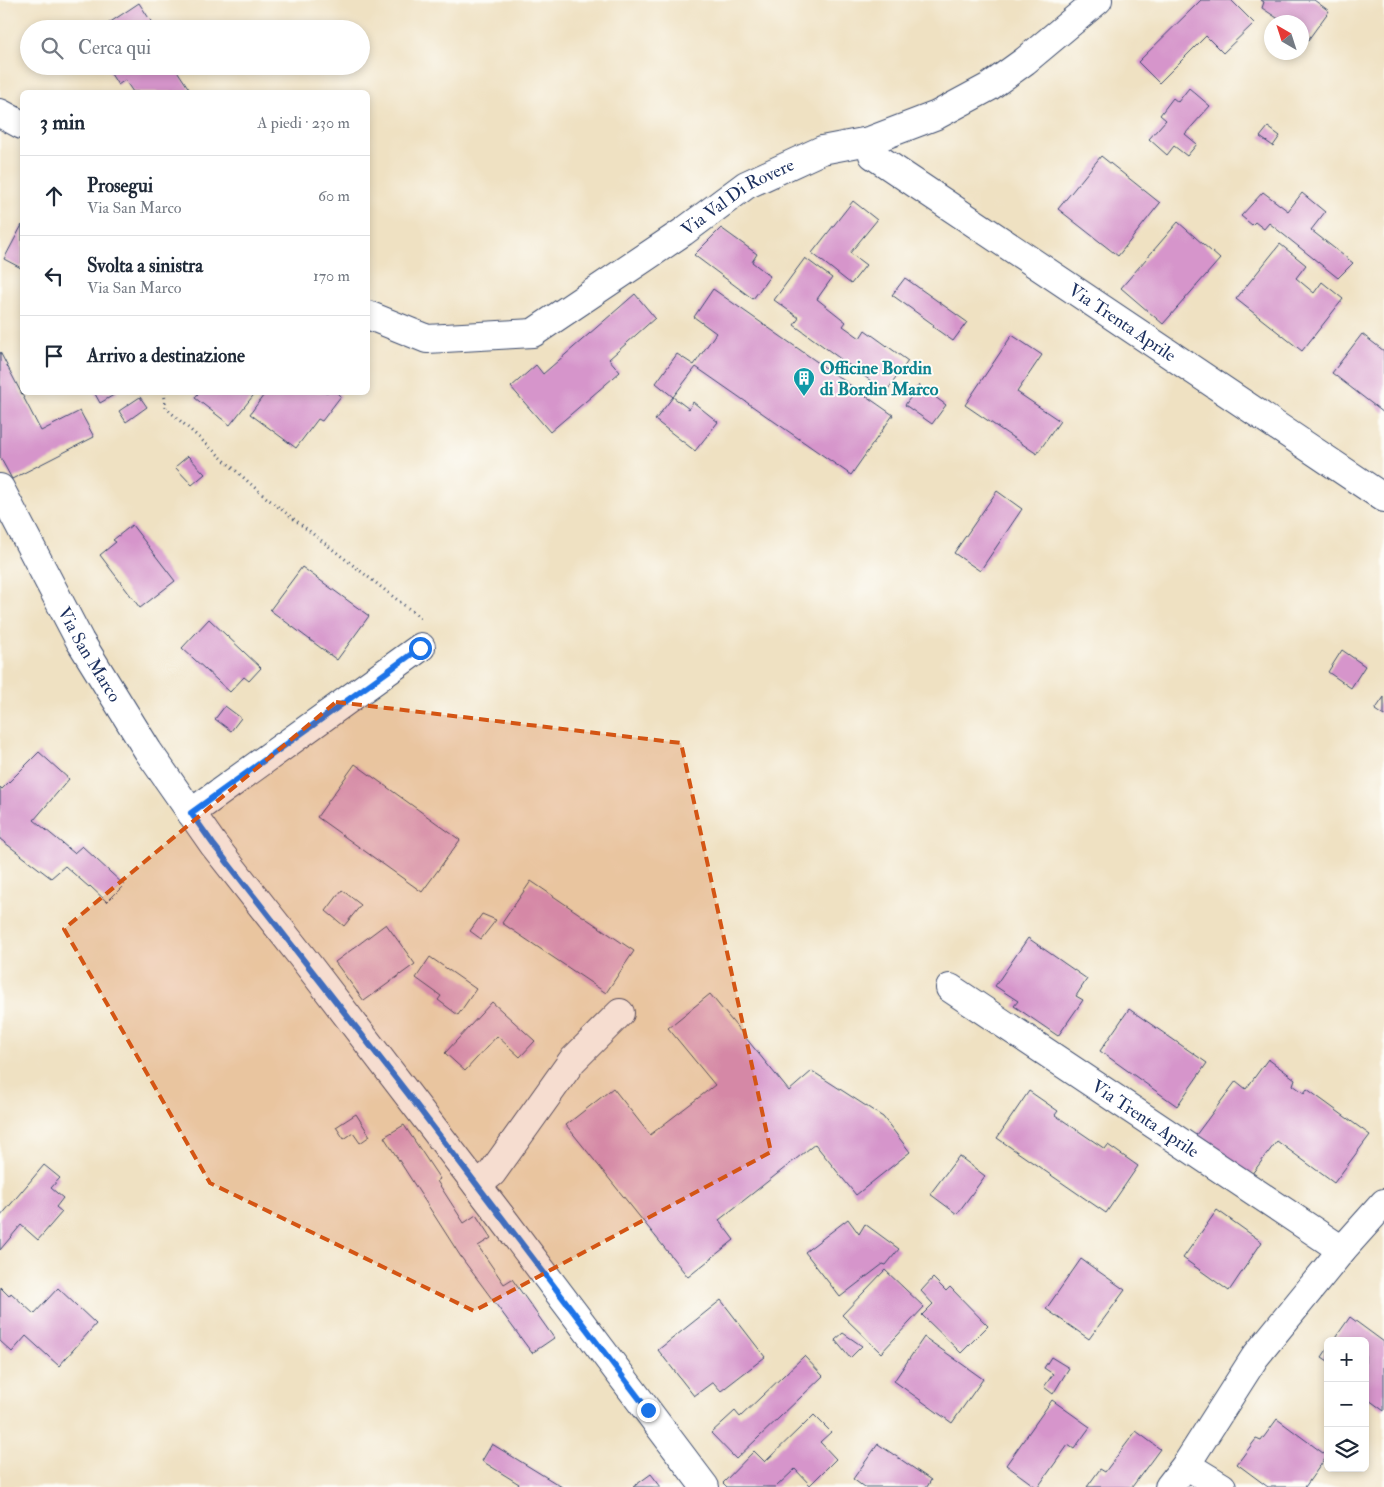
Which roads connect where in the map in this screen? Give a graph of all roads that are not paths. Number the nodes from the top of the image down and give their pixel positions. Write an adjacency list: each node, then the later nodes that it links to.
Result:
1 (1098, 0): 4 (street, Via Val Di Rovere)
2 (0, 113): 3 (street)
3 (20, 124)
4 (869, 142): 5 (street, Via Val Di Rovere); 7 (street, Via Trenta Aprile)
5 (370, 316)
6 (0, 488): 9 (street, Via San Marco)
7 (1384, 498)
8 (424, 635): 9 (street)
9 (191, 813): 12 (street, Via San Marco)
10 (950, 988): 14 (street, Via Trenta Aprile)
11 (620, 1013): 12 (street)
12 (477, 1185): 16 (street, Via San Marco)
13 (1384, 1203): 14 (street)
14 (1342, 1250): 15 (street)
15 (1186, 1465): 17 (street); 18 (street)
16 (706, 1487)
17 (1169, 1487)
18 (1222, 1487)

